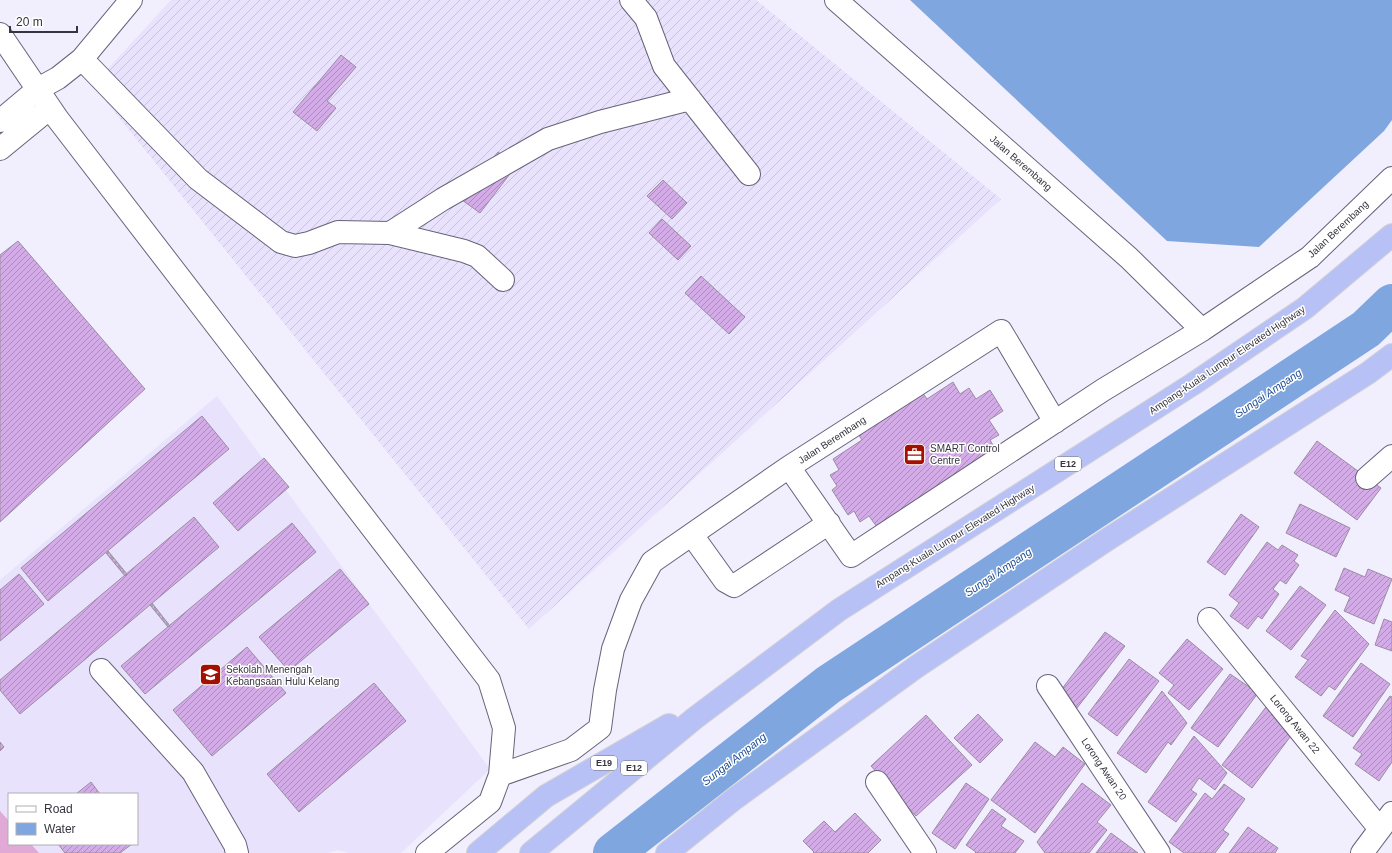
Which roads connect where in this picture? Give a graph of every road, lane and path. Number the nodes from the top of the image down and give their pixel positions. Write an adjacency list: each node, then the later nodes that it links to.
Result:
1 (131, 0): 5 (street)
2 (631, 0): 8 (street)
3 (836, 0): 17 (street, Jalan Berembang)
4 (0, 34): 7 (street)
5 (82, 58): 6 (street); 14 (street)
6 (58, 78): 7 (street); 9 (street)
7 (38, 89): 9 (street); 10 (street)
8 (690, 99): 12 (street); 14 (street)
9 (50, 108): 11 (street); 33 (street)
10 (0, 122)
11 (0, 149)
12 (749, 174)
13 (1392, 178): 17 (street, Jalan Berembang)
14 (390, 233): 16 (street)
15 (1392, 235): 31 (highway, Ampang-Kuala Lumpur Elevated Highway / E12)
16 (504, 280)
17 (1202, 330): 19 (street, Jalan Berembang)
18 (1392, 355): 40 (highway)
19 (1055, 422): 21 (street, Jalan Berembang); 23 (street, Jalan Berembang)
20 (1392, 456): 22 (street)
21 (789, 467): 23 (street, Jalan Berembang); 24 (street)
22 (1367, 478)
23 (828, 523): 24 (street)
24 (692, 535): 33 (street)
25 (107, 552): 26 (path)
26 (126, 575)
27 (151, 604): 29 (path)
28 (1209, 619): 35 (street, Lorong Awan 22)
29 (169, 626)
30 (101, 670): 36 (street)
31 (738, 686): 38 (highway, E19); 39 (highway, Ampang-Kuala Lumpur Elevated Highway / E12)
32 (1048, 686): 42 (street, Lorong Awan 20)
33 (500, 775): 37 (street)
34 (877, 782): 41 (street)
35 (1386, 821): 43 (street)
36 (237, 853)
37 (427, 853)
38 (478, 853)
39 (531, 853)
40 (667, 853)
41 (925, 853)
42 (1159, 853)
43 (1362, 853)

